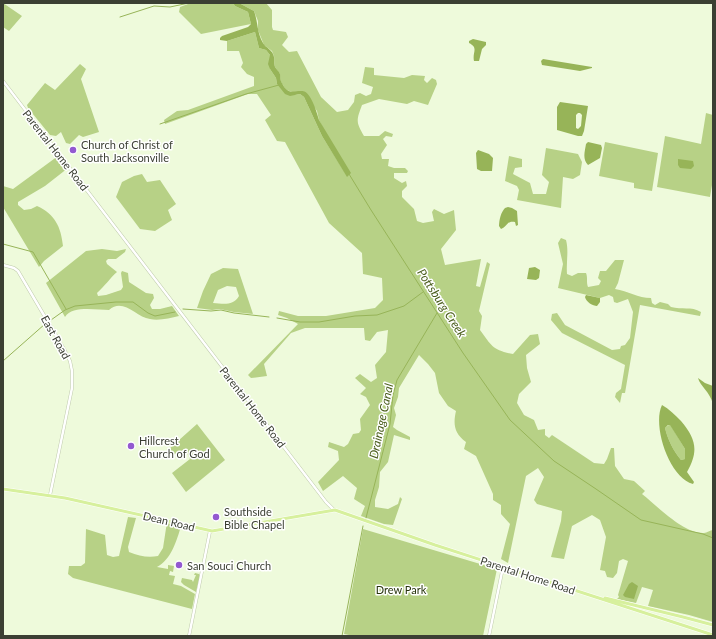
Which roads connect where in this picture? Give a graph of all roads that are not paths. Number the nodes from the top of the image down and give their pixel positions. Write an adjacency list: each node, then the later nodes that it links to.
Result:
1 (3, 81): 5 (street, Parental Home Road)
2 (3, 265): 4 (street, East Road)
3 (3, 489): 4 (main road, Dean Road)
4 (50, 496): 6 (main road, Dean Road)
5 (335, 510): 6 (main road, Dean Road); 7 (main road, Parental Home Road)
6 (210, 531): 11 (street)
7 (503, 567): 8 (main road, Parental Home Road); 12 (street)
8 (642, 610): 9 (main road, Parental Home Road); 10 (main road, Parental Home Road)
9 (713, 625)
10 (713, 635)
11 (189, 636)
12 (489, 636)

